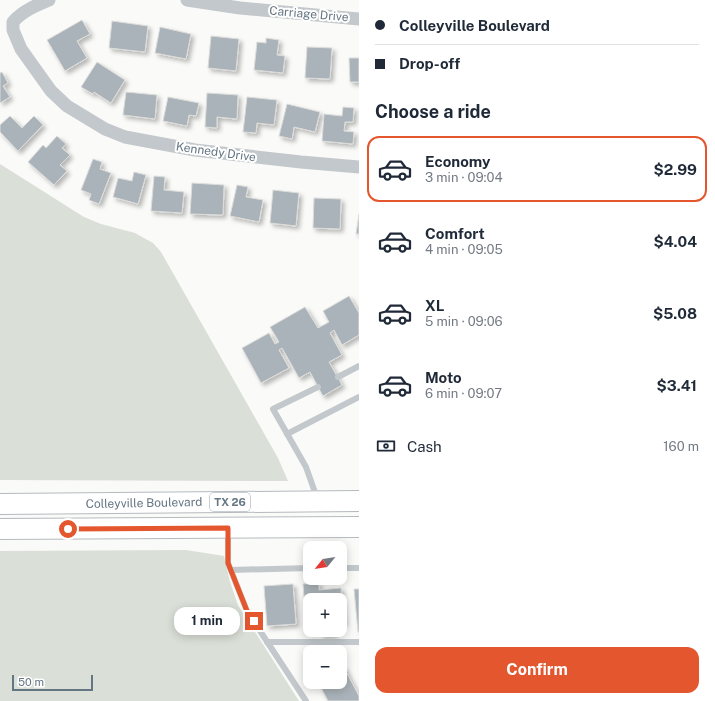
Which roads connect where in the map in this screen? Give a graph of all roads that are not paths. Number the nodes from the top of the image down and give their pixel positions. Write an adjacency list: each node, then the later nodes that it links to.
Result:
1 (49, 0): 4 (street, Kennedy Drive)
2 (187, 0): 3 (street, Carriage Drive)
3 (359, 19)
4 (359, 167)
5 (359, 366): 6 (lane)
6 (338, 377)
7 (318, 387): 9 (lane)
8 (359, 397): 9 (lane)
9 (287, 434): 11 (lane)
10 (359, 501): 11 (main road, Colleyville Boulevard / TX 26)
11 (318, 502): 13 (main road, Colleyville Boulevard / TX 26)
12 (0, 504): 13 (main road, Colleyville Boulevard / TX 26)
13 (36, 504): 17 (main road)
14 (359, 527): 15 (main road, Colleyville Boulevard / TX 26)
15 (228, 528): 17 (main road, Colleyville Boulevard / TX 26); 21 (lane)
16 (0, 529): 17 (main road, Colleyville Boulevard / TX 26)
17 (36, 529)
18 (303, 568): 21 (lane)
19 (347, 568): 20 (lane)
20 (359, 568)
21 (231, 570): 22 (lane)
22 (267, 642): 23 (lane); 24 (lane)
23 (359, 642)
24 (306, 701)

